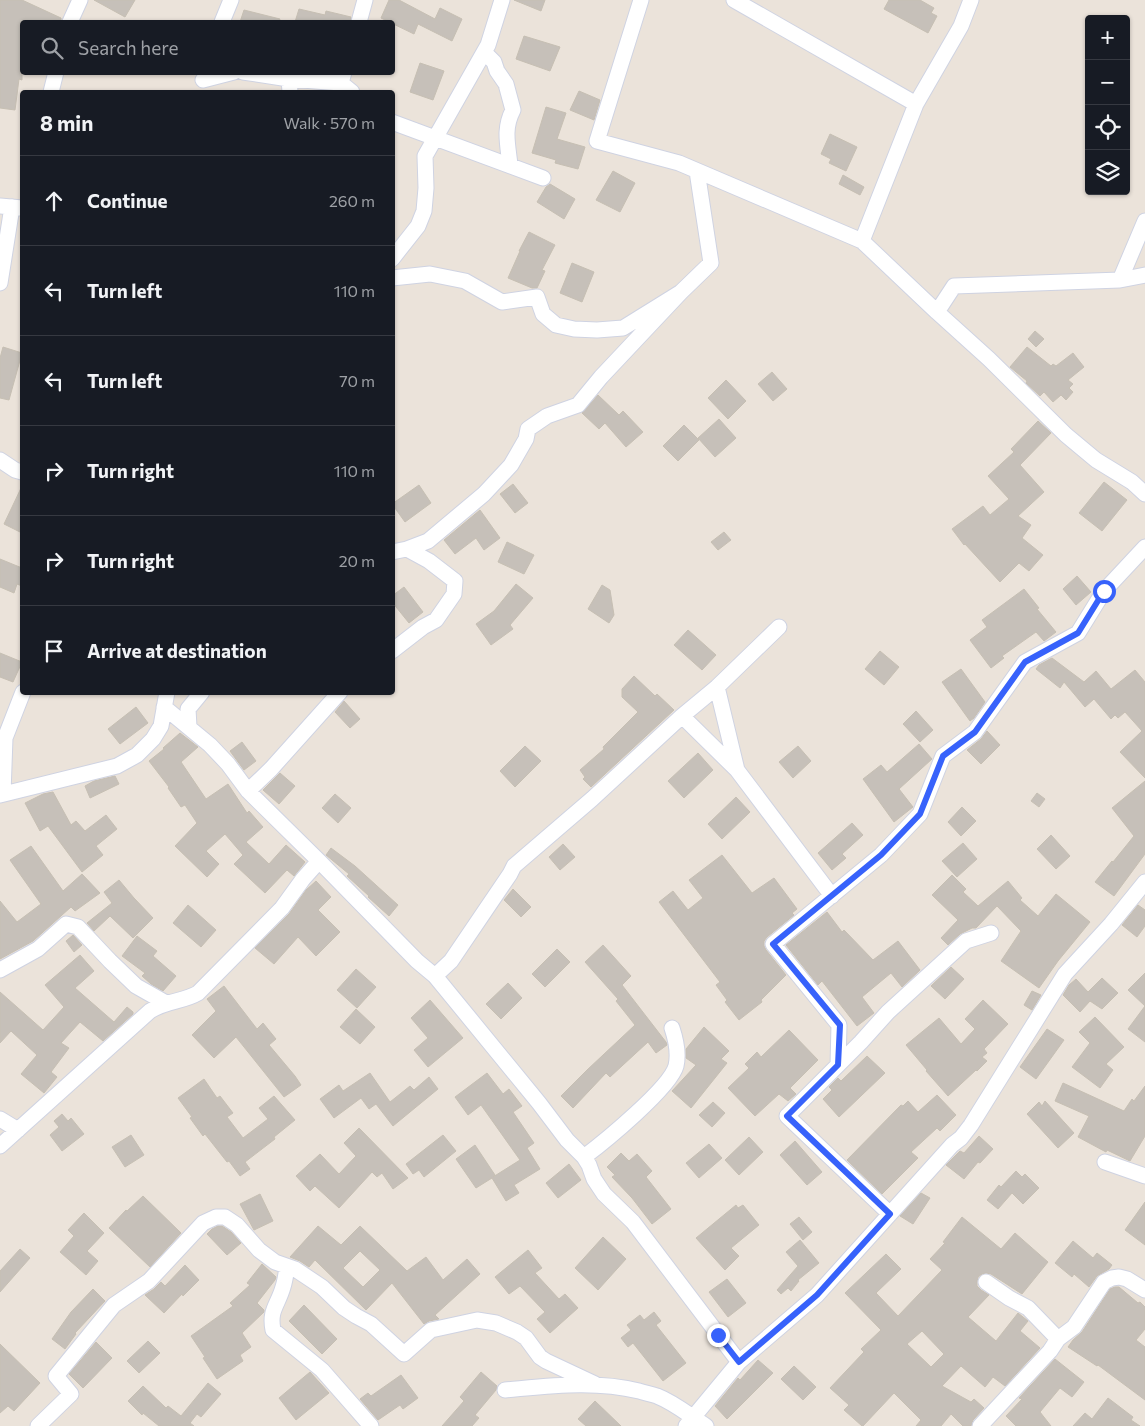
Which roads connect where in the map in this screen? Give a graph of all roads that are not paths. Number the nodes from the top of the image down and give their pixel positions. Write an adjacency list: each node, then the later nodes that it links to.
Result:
1 (80, 0): 8 (street)
2 (231, 0): 9 (street)
3 (365, 0): 10 (street)
4 (502, 0): 11 (street)
5 (640, 0): 23 (street)
6 (971, 0): 19 (street)
7 (744, 2): 19 (street)
8 (71, 20)
9 (223, 20)
10 (360, 20)
11 (484, 52): 21 (street); 22 (street)
12 (55, 75): 18 (street)
13 (224, 75): 15 (street)
14 (253, 75): 17 (street)
15 (202, 82)
16 (346, 83): 17 (street)
17 (290, 86)
18 (52, 90)
19 (916, 104): 27 (street)
20 (395, 123): 21 (street)
21 (436, 137): 22 (street); 28 (street)
22 (510, 165): 24 (street)
23 (697, 171): 27 (street); 33 (street)
24 (544, 178)
25 (11, 207): 32 (street)
26 (1145, 221): 31 (street)
27 (862, 241): 34 (street)
28 (395, 255)
29 (1145, 275): 31 (street)
30 (395, 278): 33 (street)
31 (1120, 280): 34 (street)
32 (0, 283)
33 (682, 292): 39 (street)
34 (937, 312): 37 (street)
35 (0, 460): 36 (street)
36 (20, 471)
37 (1145, 494)
38 (1145, 547): 54 (street)
39 (400, 550): 41 (street)
40 (779, 627): 42 (street)
41 (395, 649)
42 (717, 687): 47 (street); 49 (street)
43 (22, 695): 51 (street)
44 (200, 695): 48 (street)
45 (337, 695): 50 (street)
46 (166, 700): 48 (street); 51 (street)
47 (682, 716): 49 (street); 57 (street)
48 (189, 727): 50 (street)
49 (737, 770): 54 (street)
50 (248, 791): 52 (street)
51 (1, 794)
52 (319, 861): 57 (street); 58 (street)
53 (1145, 882): 67 (street)
54 (832, 896): 60 (street)
55 (991, 933): 60 (street)
56 (0, 970): 58 (street)
57 (435, 976): 64 (street)
58 (166, 1003): 62 (street)
59 (672, 1028): 64 (street)
60 (838, 1065): 67 (street)
61 (0, 1120): 62 (street)
62 (18, 1130): 63 (street)
63 (0, 1146)
64 (584, 1158): 72 (street)
65 (1105, 1162): 66 (street)
66 (1145, 1176)
67 (890, 1214): 72 (street)
68 (287, 1267): 73 (street); 76 (street); 77 (street)
69 (986, 1282): 71 (street)
70 (1145, 1290): 71 (street)
71 (1058, 1338): 78 (street)
72 (739, 1362): 75 (street)
73 (594, 1384): 74 (street); 75 (street)
74 (505, 1390)
75 (695, 1423)
76 (38, 1426)
77 (371, 1426)
78 (980, 1426)

